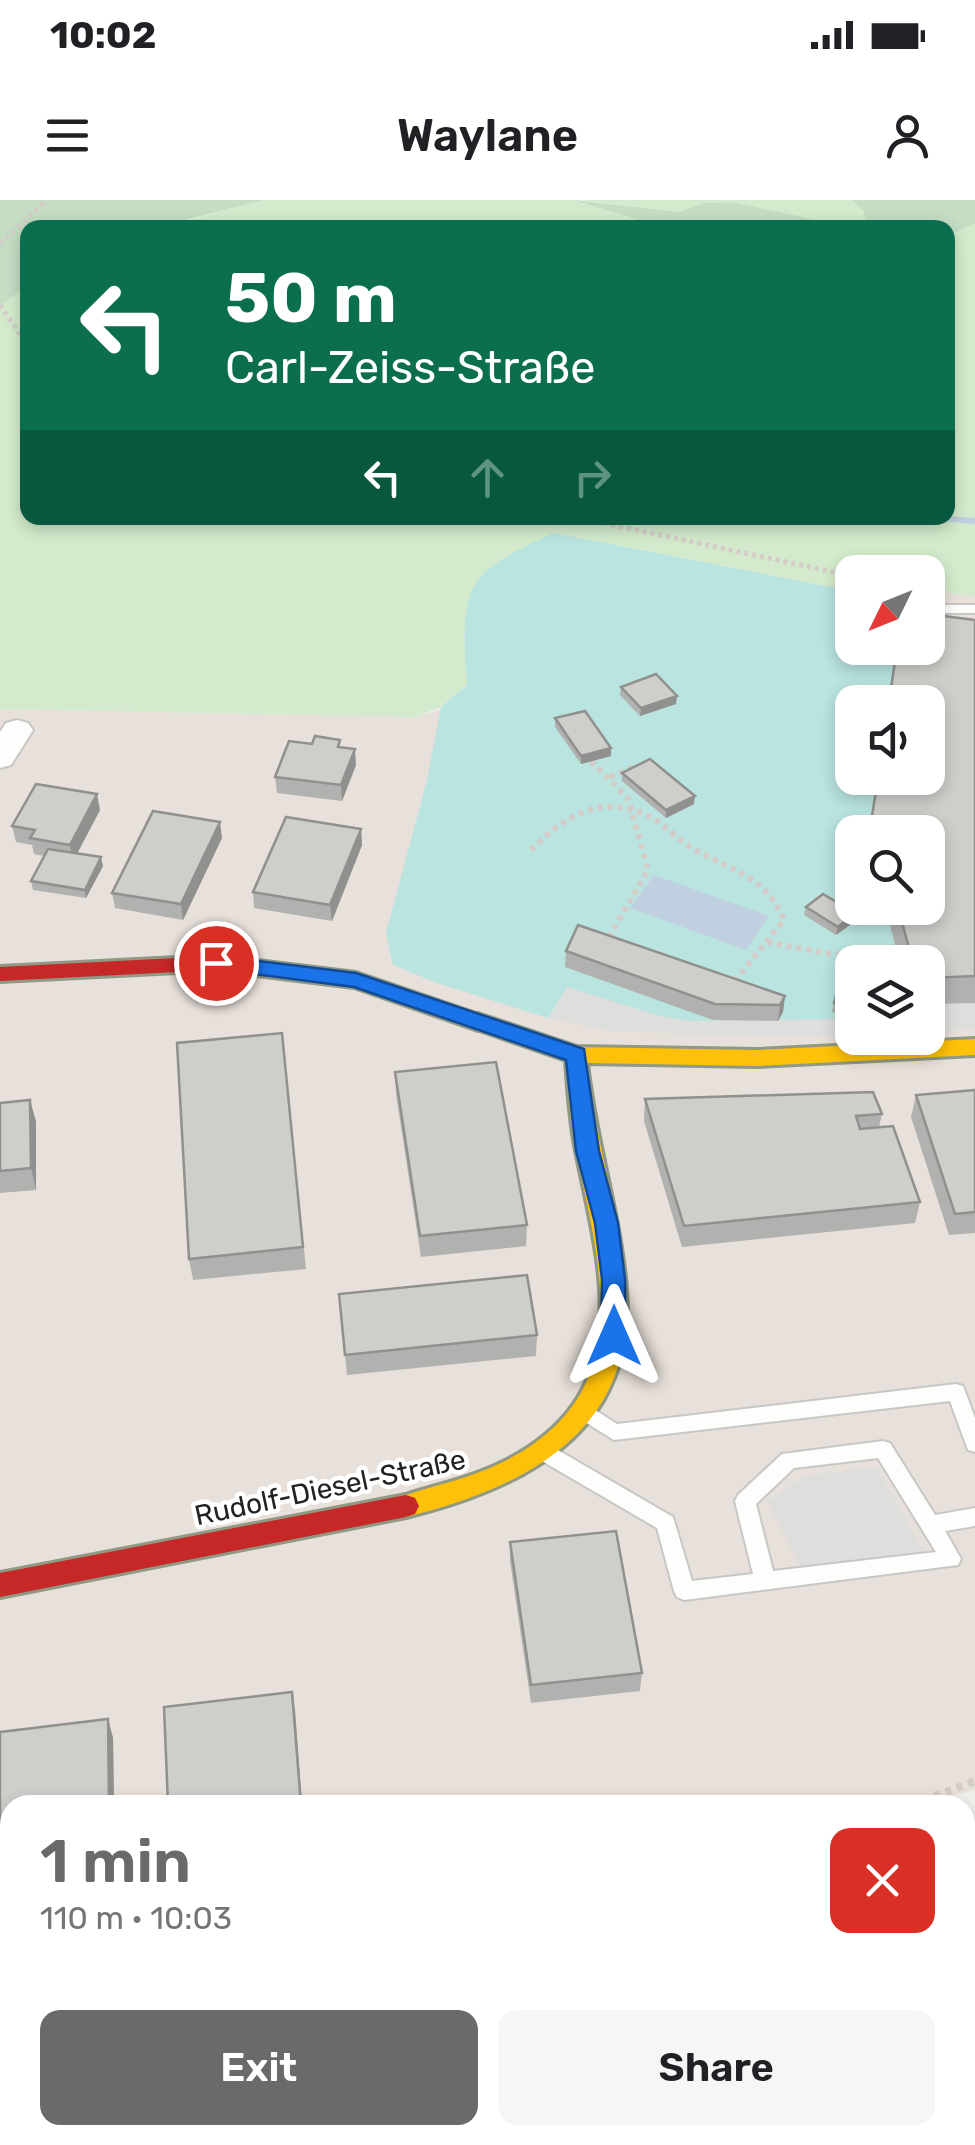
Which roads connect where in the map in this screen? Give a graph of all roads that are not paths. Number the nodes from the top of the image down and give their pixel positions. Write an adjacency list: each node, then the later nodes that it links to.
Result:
1 (945, 609): 2 (lane)
2 (975, 609)
3 (17, 730): 4 (street)
4 (0, 758)
5 (0, 974): 7 (street)
6 (975, 1047): 7 (street)
7 (576, 1055): 8 (street, Rudolf-Diesel-Straße)
8 (584, 1410): 9 (lane); 10 (street, Rudolf-Diesel-Straße)
9 (975, 1444)
10 (545, 1452): 13 (lane); 14 (street, Rudolf-Diesel-Straße)
11 (975, 1518): 12 (lane)
12 (930, 1525): 13 (lane); 13 (lane)
13 (765, 1580)
14 (0, 1585)

